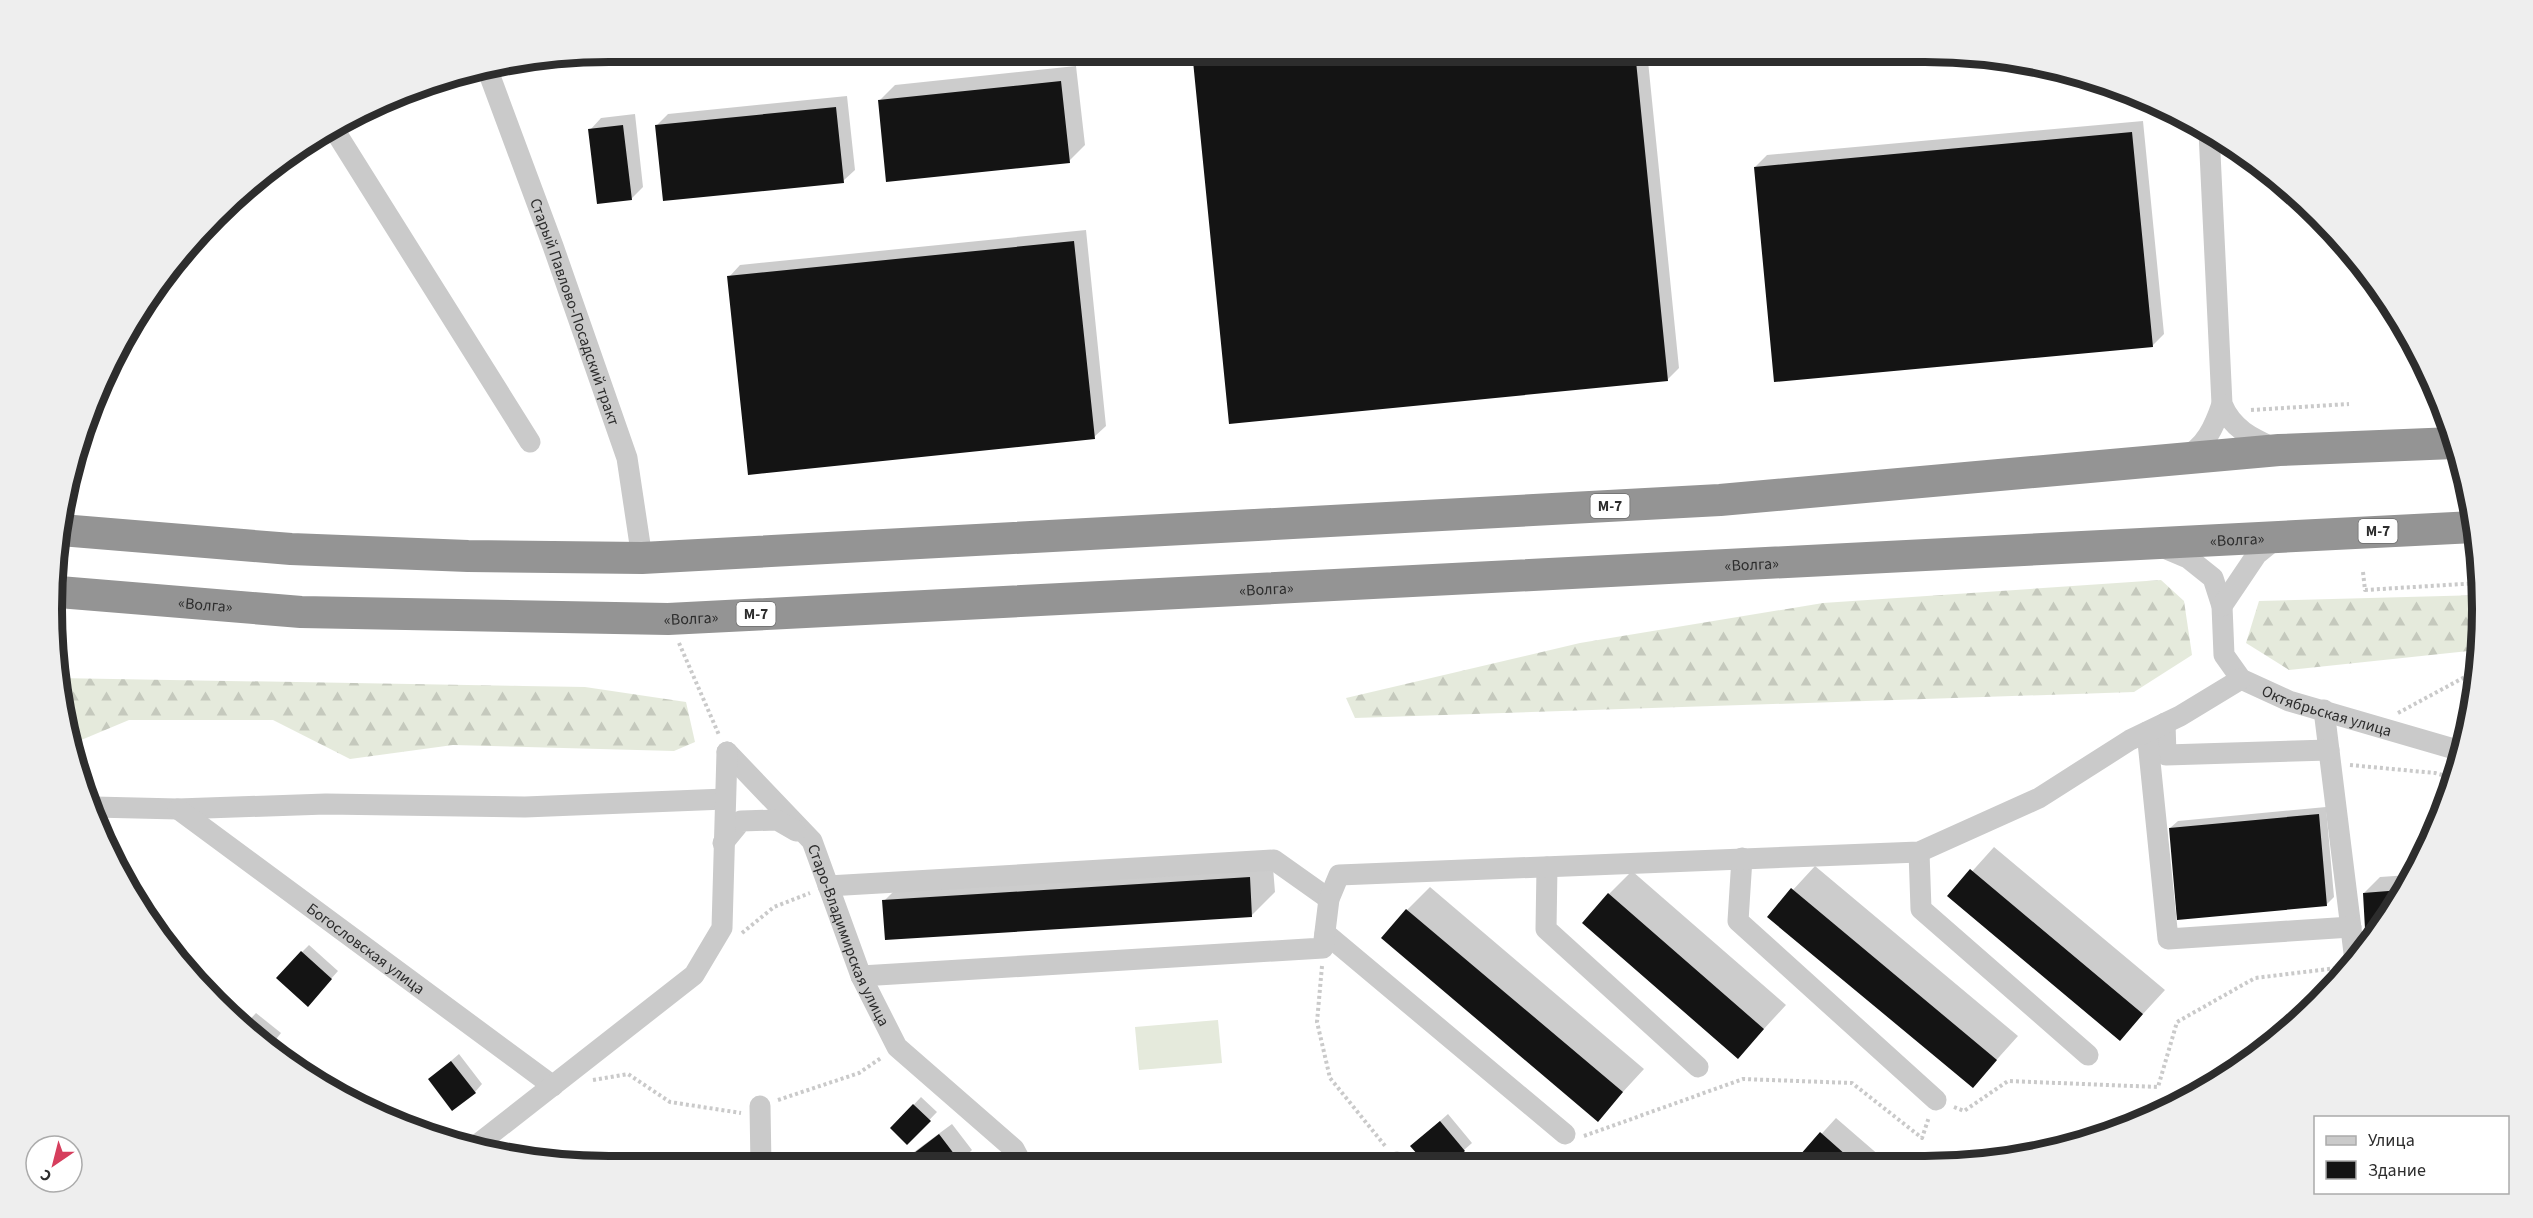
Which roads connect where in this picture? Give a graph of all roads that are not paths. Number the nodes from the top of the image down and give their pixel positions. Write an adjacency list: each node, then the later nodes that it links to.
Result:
1 (489, 75): 13 (street, Старый Павлово-Посадский тракт)
2 (338, 134): 5 (street)
3 (2209, 142): 4 (street)
4 (2222, 404): 7 (street); 8 (street)
5 (530, 442)
6 (2445, 443): 7 (highway, М-7)
7 (2279, 450): 8 (highway, М-7)
8 (2171, 462): 13 (highway, М-7)
9 (2465, 527): 11 (highway, «Волга» / М-7)
10 (67, 531): 13 (highway, М-7)
11 (2283, 535): 12 (highway, «Волга» / М-7); 15 (street)
12 (2145, 543): 14 (highway, «Волга» / М-7); 15 (street)
13 (642, 558)
14 (62, 592)
15 (2222, 606): 16 (street)
16 (2241, 679): 17 (street, Октябрьская улица); 18 (street)
17 (2324, 710): 19 (street, Октябрьская улица); 20 (street)
18 (2156, 727): 20 (street); 26 (street); 31 (street)
19 (2453, 749)
20 (2330, 757): 31 (street)
21 (725, 799): 23 (street); 24 (street, Старо-Владимирская улица); 25 (street)
22 (99, 807): 23 (street)
23 (178, 809): 37 (street, Богословская улица)
24 (812, 841): 25 (street); 29 (street, Старо-Владимирская улица)
25 (723, 843): 37 (street)
26 (1919, 852): 27 (street); 35 (street)
27 (1742, 858): 28 (street); 38 (street)
28 (1547, 867): 30 (street); 36 (street)
29 (828, 886): 30 (street); 34 (street, Старо-Владимирская улица)
30 (1329, 899): 32 (street)
31 (2351, 927): 33 (street)
32 (1324, 941): 34 (street); 40 (street)
33 (2347, 956)
34 (861, 976): 43 (street, Старо-Владимирская улица)
35 (2088, 1055)
36 (1698, 1067)
37 (553, 1086): 41 (street)
38 (1936, 1100)
39 (760, 1106): 42 (street)
40 (1565, 1134)
41 (482, 1141)
42 (761, 1156)
43 (1018, 1156)

